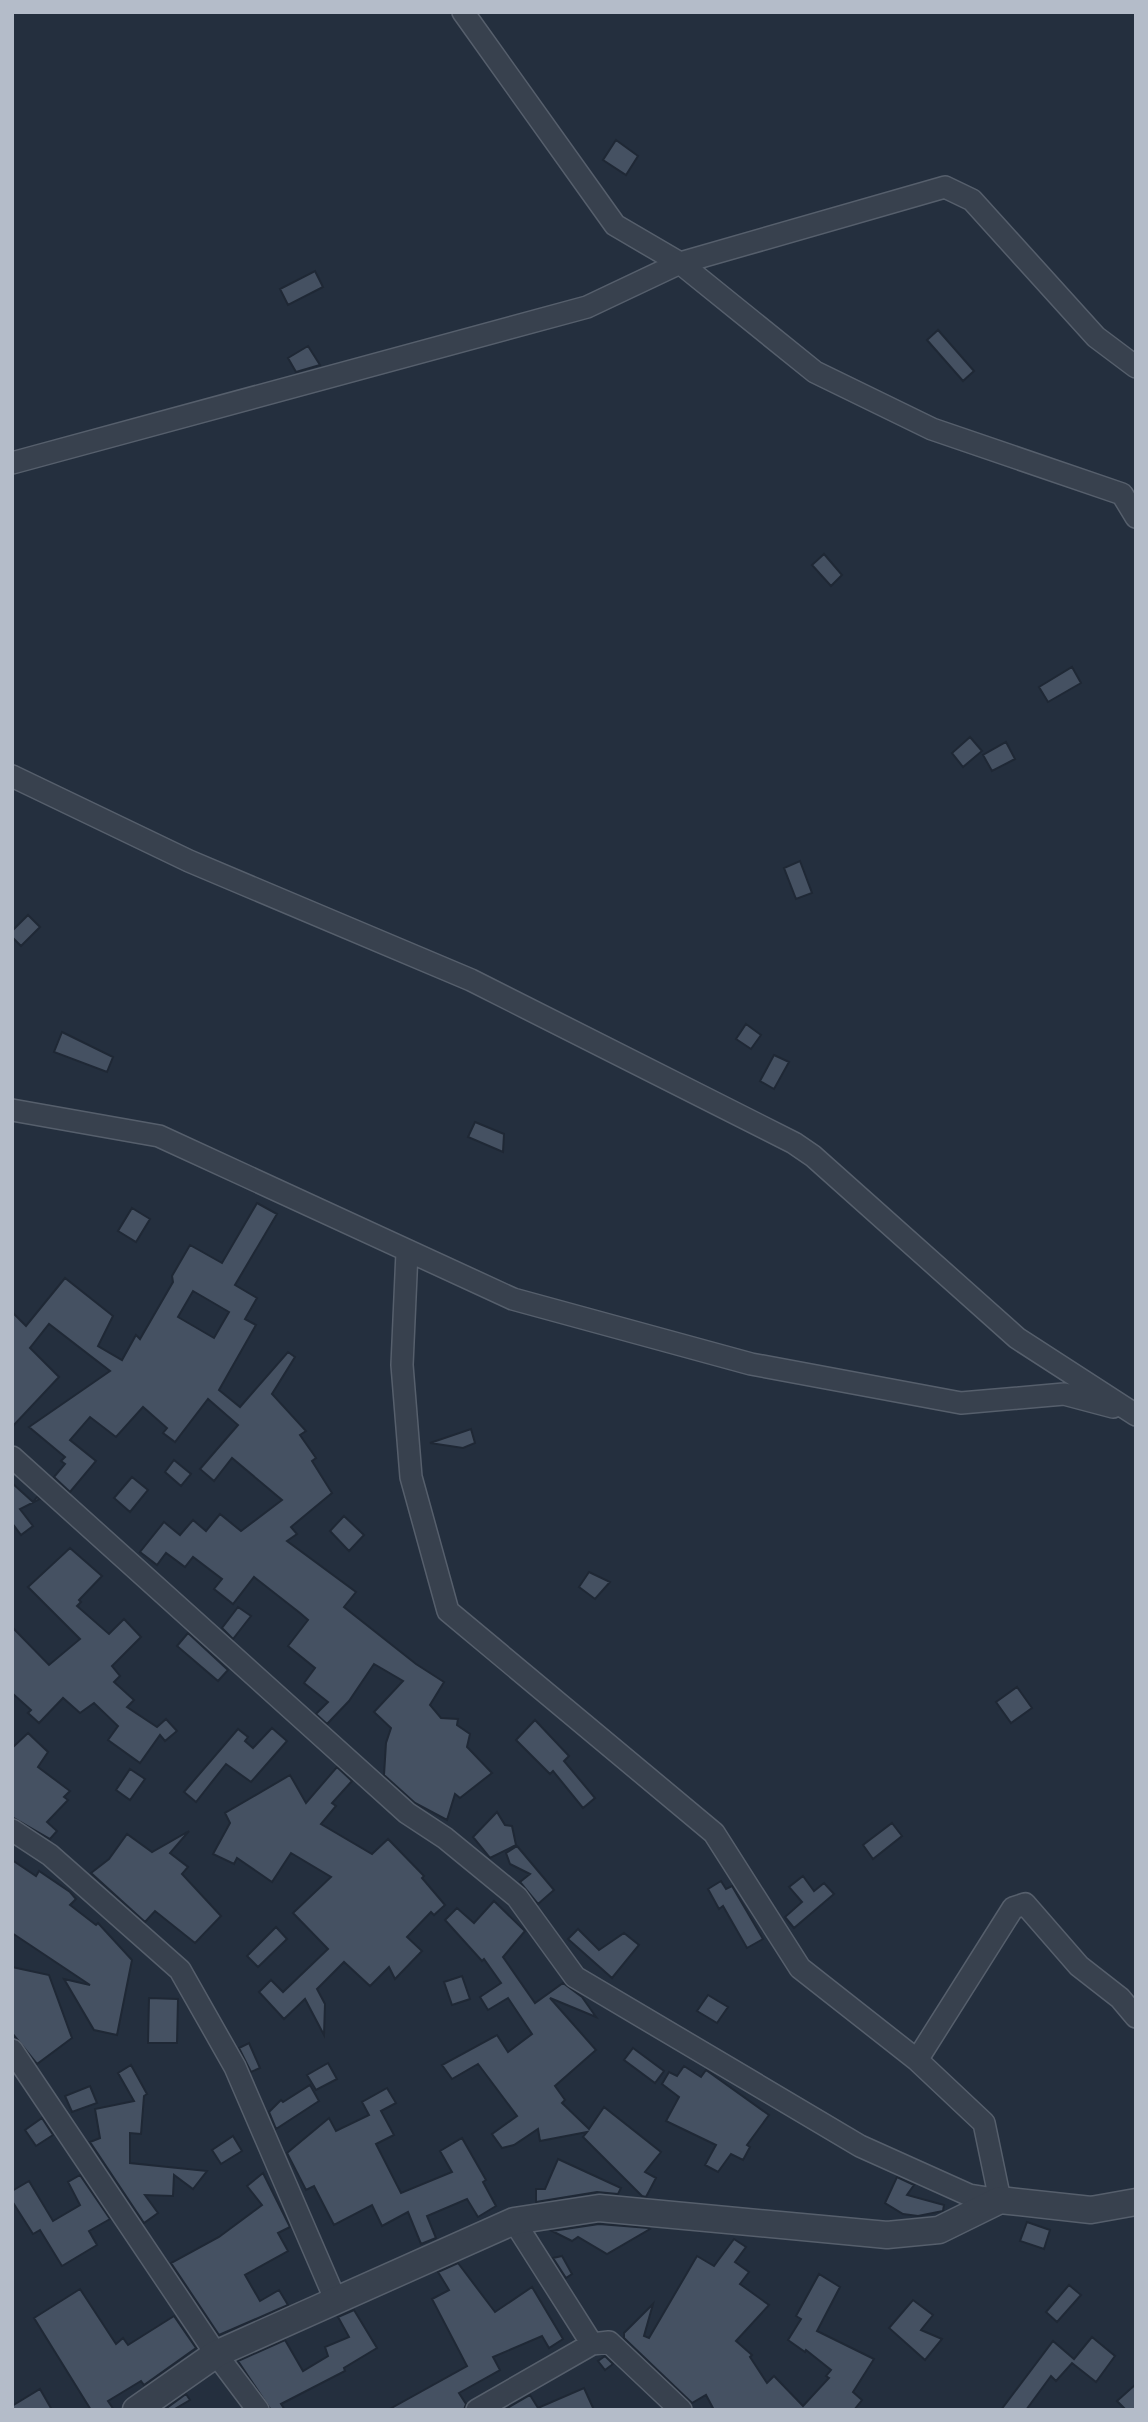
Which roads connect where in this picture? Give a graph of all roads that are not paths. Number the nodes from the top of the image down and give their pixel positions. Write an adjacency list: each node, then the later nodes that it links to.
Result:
1 (463, 12): 2 (street)
2 (680, 263): 3 (street); 4 (street); 5 (street)
3 (1136, 367)
4 (12, 463)
5 (1136, 517)
6 (12, 776): 9 (street)
7 (12, 1110): 8 (street)
8 (407, 1252): 9 (street); 14 (street)
9 (1134, 1413)
10 (12, 1457): 15 (street)
11 (12, 1830): 18 (street)
12 (1136, 2017): 14 (street)
13 (12, 2050): 20 (street)
14 (917, 2060): 15 (street)
15 (1000, 2200): 16 (street); 17 (street)
16 (1136, 2202)
17 (514, 2221): 18 (street); 19 (street)
18 (336, 2301): 20 (street)
19 (592, 2344): 23 (street); 24 (street)
20 (216, 2354): 21 (street); 22 (street)
21 (136, 2410)
22 (258, 2410)
23 (477, 2410)
24 (681, 2410)

